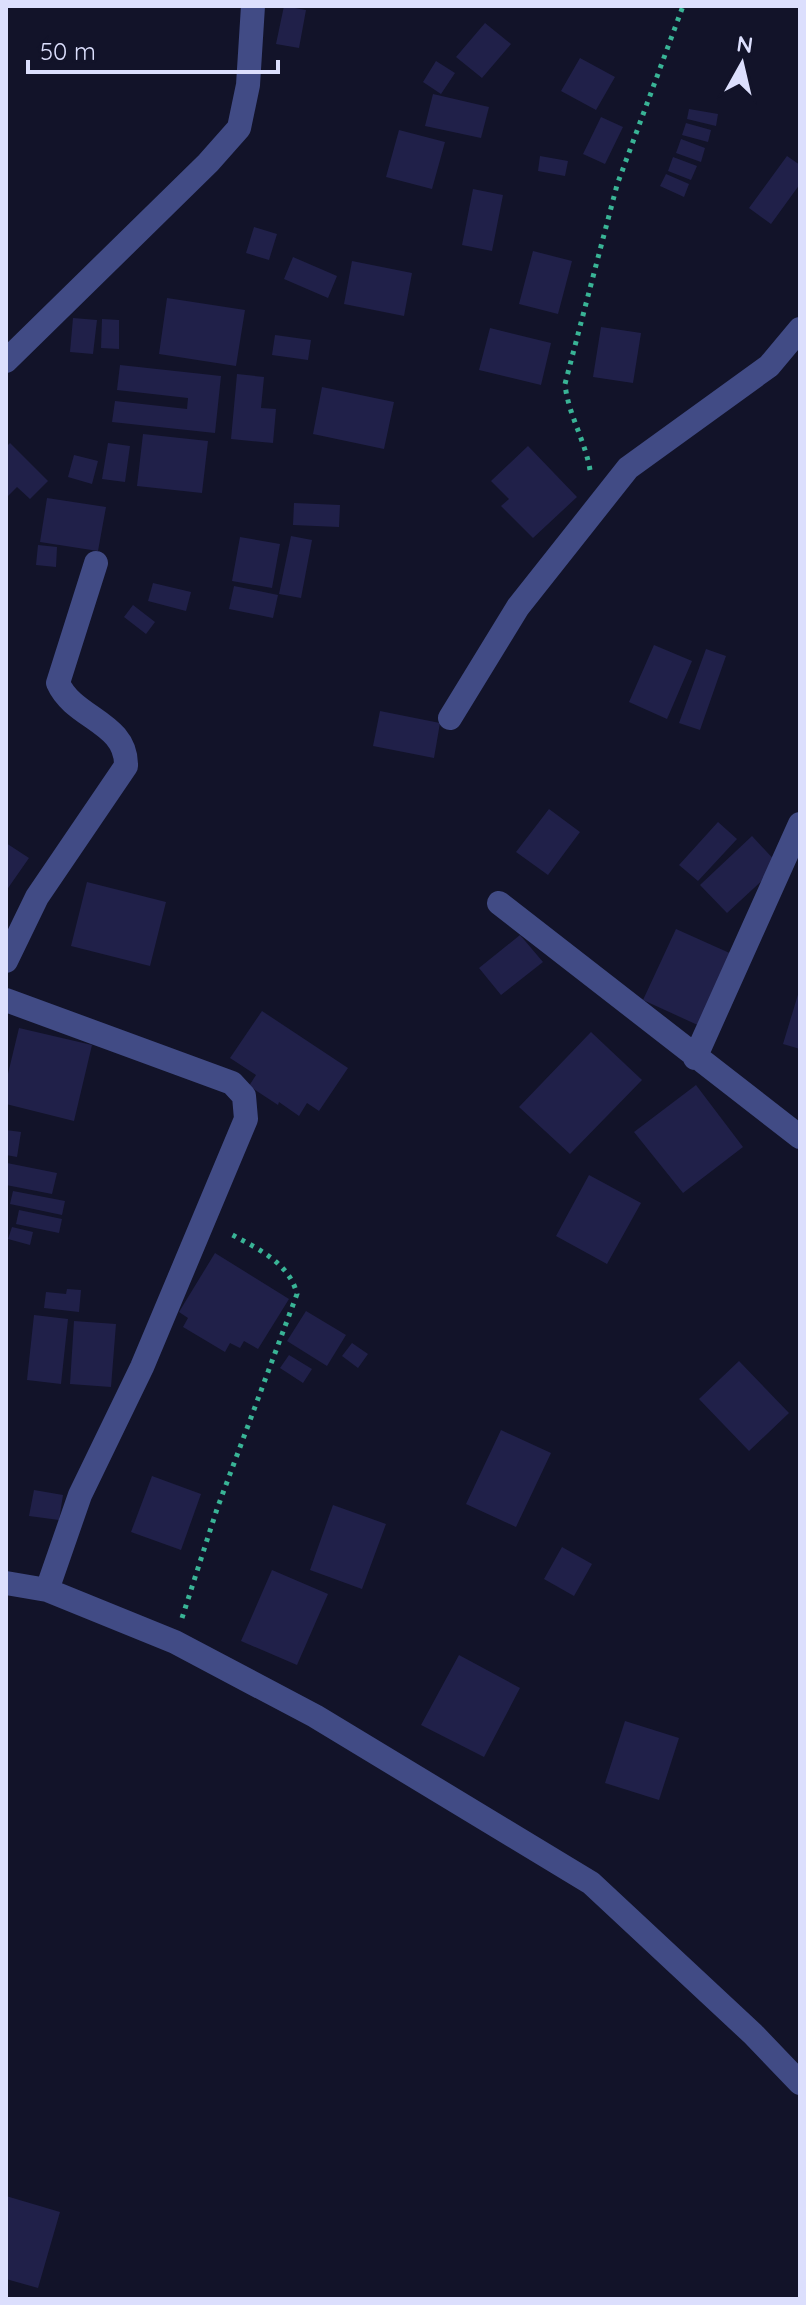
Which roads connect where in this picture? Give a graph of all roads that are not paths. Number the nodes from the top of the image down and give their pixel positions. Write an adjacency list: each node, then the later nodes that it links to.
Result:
1 (253, 6): 3 (street)
2 (800, 329): 5 (street)
3 (6, 361)
4 (96, 563): 8 (street)
5 (450, 718)
6 (800, 824): 10 (street)
7 (499, 903): 10 (street)
8 (6, 961)
9 (6, 1000): 13 (street)
10 (695, 1058): 11 (street)
11 (800, 1137)
12 (6, 1583): 13 (street)
13 (47, 1590): 14 (street)
14 (800, 2083)

